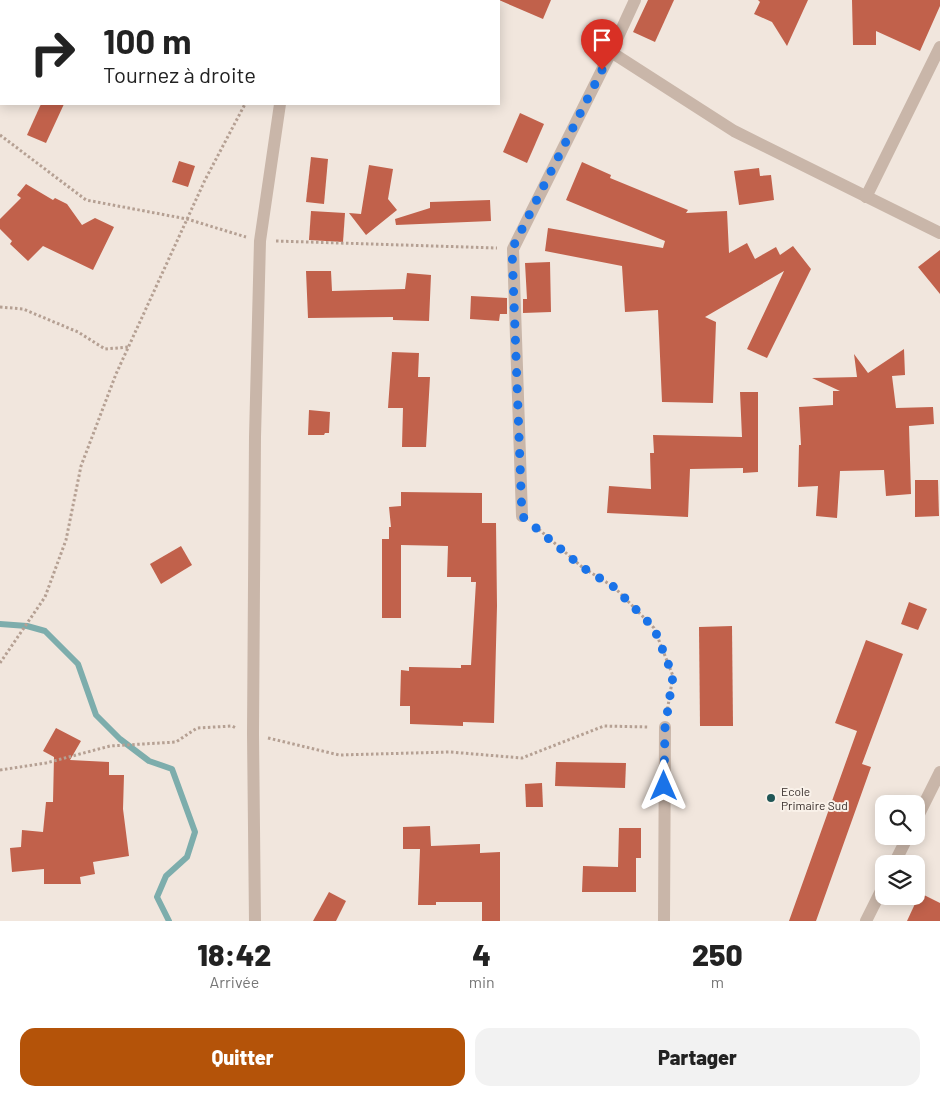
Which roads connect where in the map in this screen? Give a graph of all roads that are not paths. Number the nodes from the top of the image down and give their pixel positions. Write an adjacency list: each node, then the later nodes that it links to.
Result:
1 (635, 0): 3 (street)
2 (940, 47): 5 (street)
3 (611, 52): 5 (street); 7 (street)
4 (280, 105): 12 (street)
5 (866, 197): 6 (street)
6 (940, 234)
7 (522, 516)
8 (665, 728): 13 (street)
9 (940, 772): 10 (street)
10 (925, 802)
11 (875, 903): 14 (street)
12 (255, 921)
13 (664, 921)
14 (866, 921)

